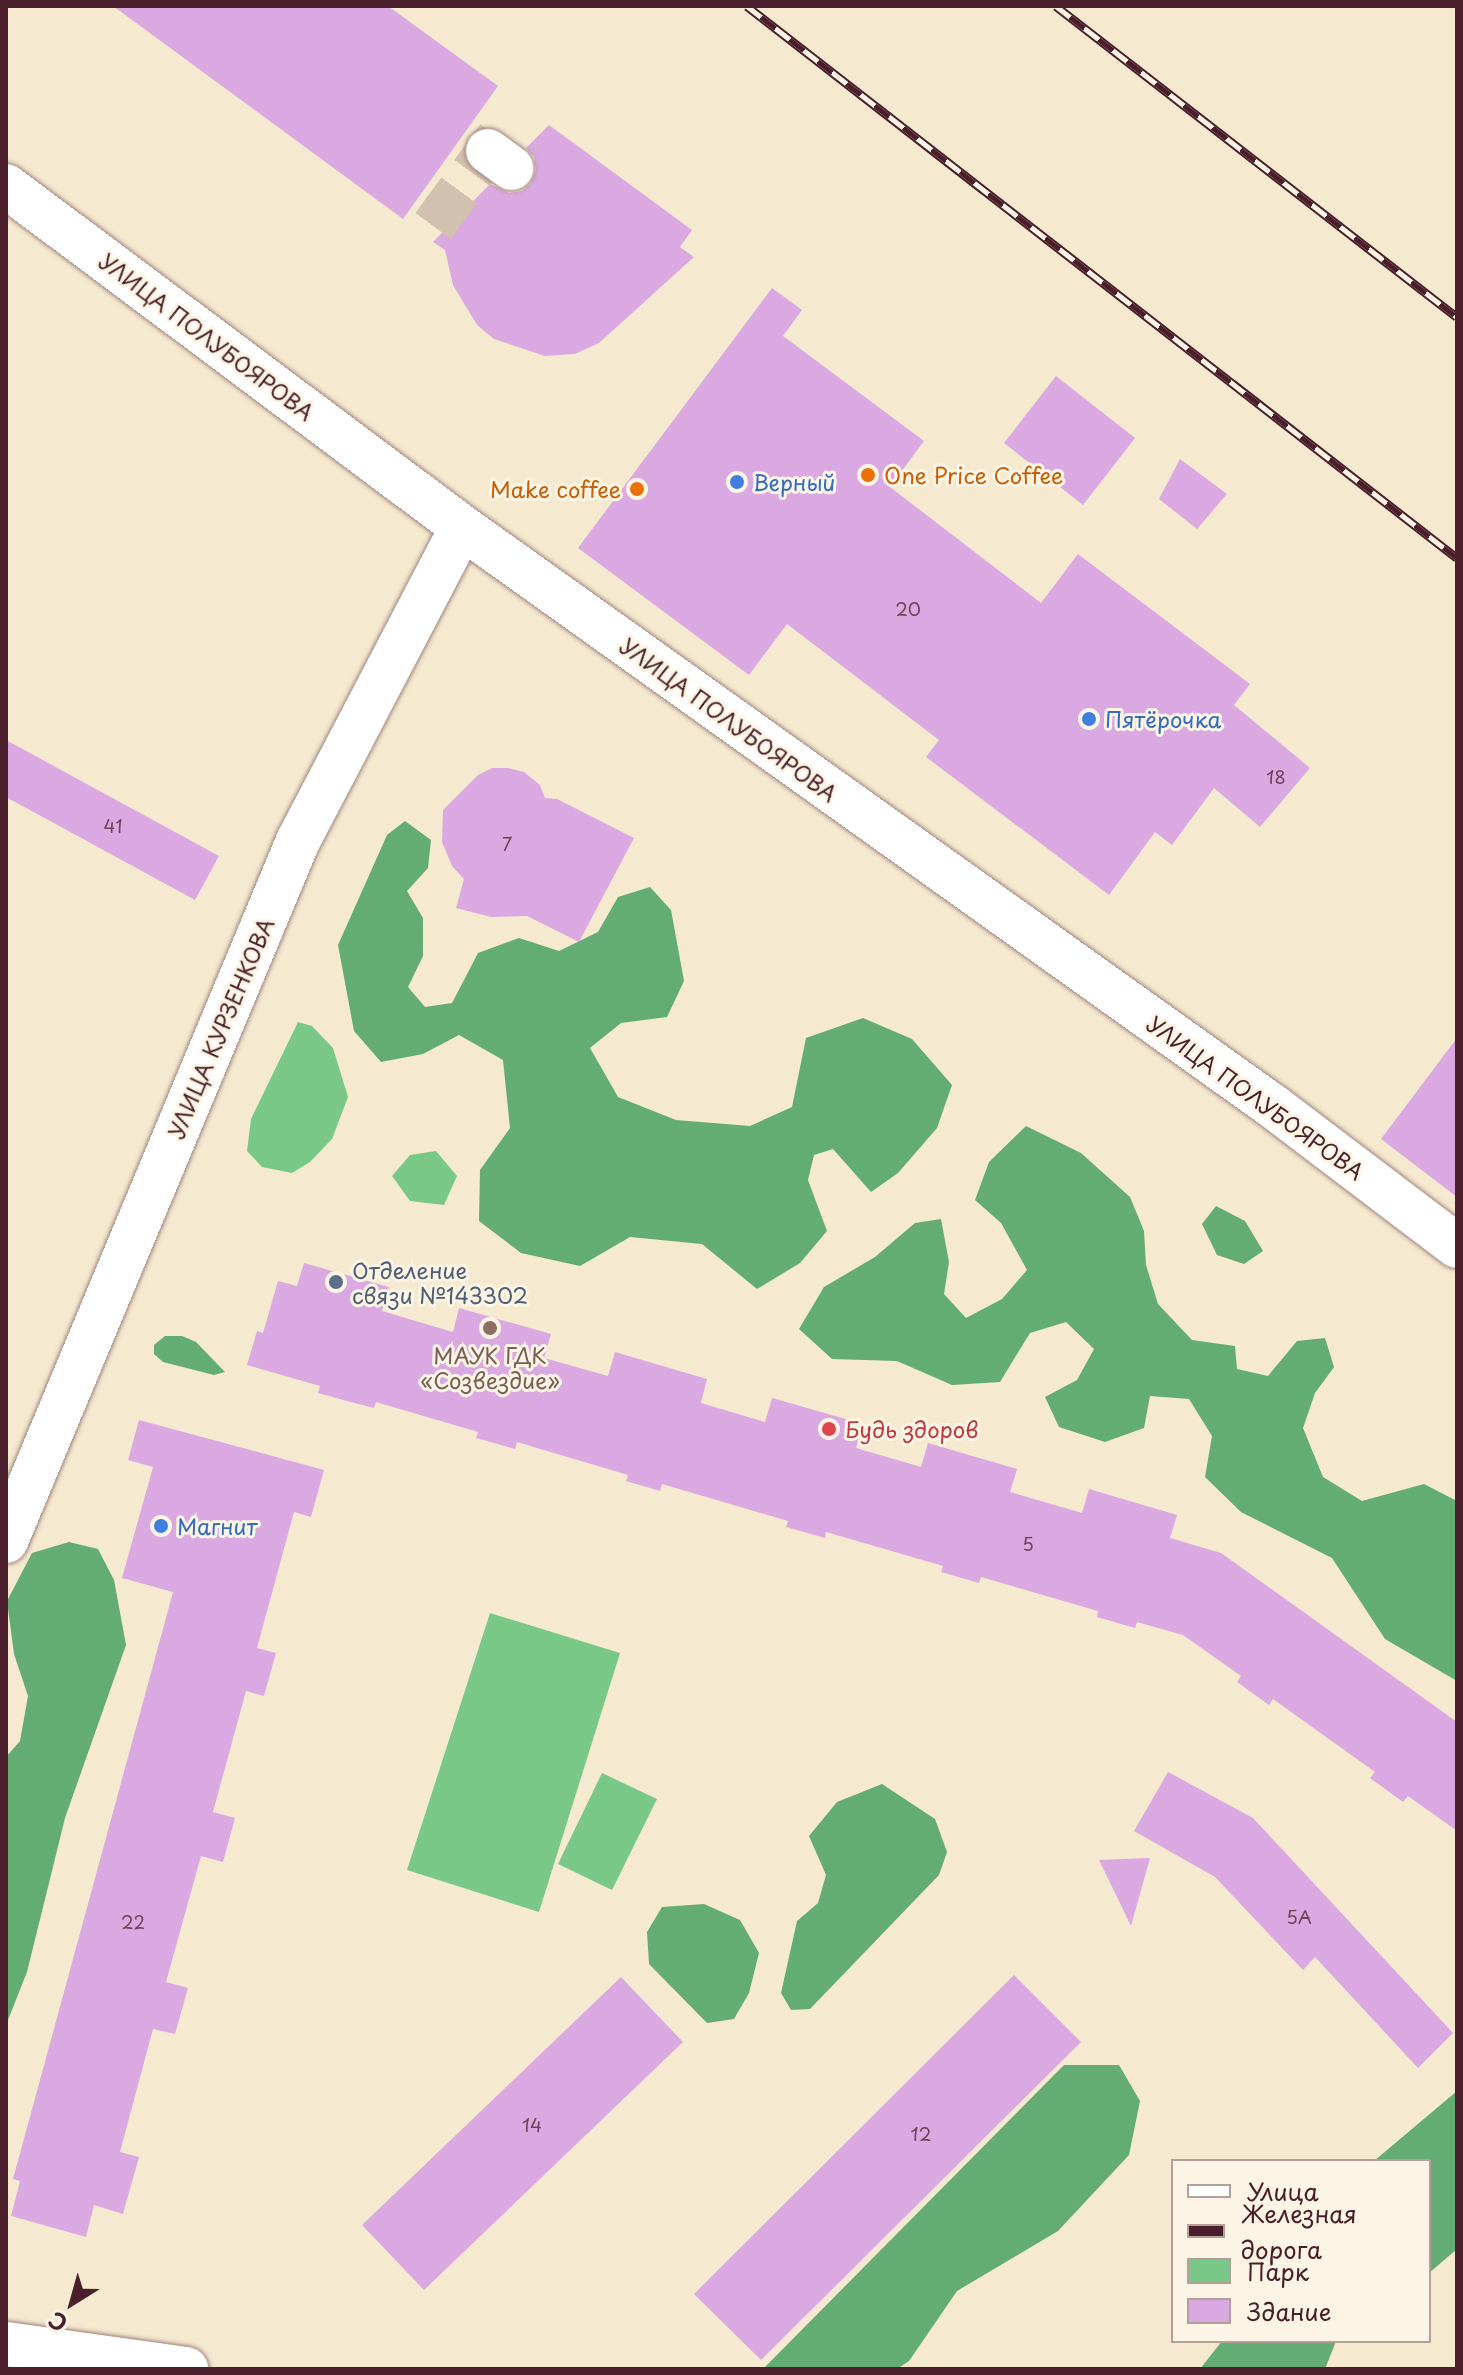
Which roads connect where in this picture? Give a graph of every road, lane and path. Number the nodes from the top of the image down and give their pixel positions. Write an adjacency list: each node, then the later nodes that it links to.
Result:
1 (6, 186): 2 (street, УЛИЦА ПОЛУБОЯРОВА)
2 (462, 527): 3 (street, УЛИЦА ПОЛУБОЯРОВА); 4 (street, УЛИЦА КУРЗЕНКОВА)
3 (1457, 1246)
4 (6, 1541)
5 (6, 2344): 6 (street)
6 (186, 2369)

